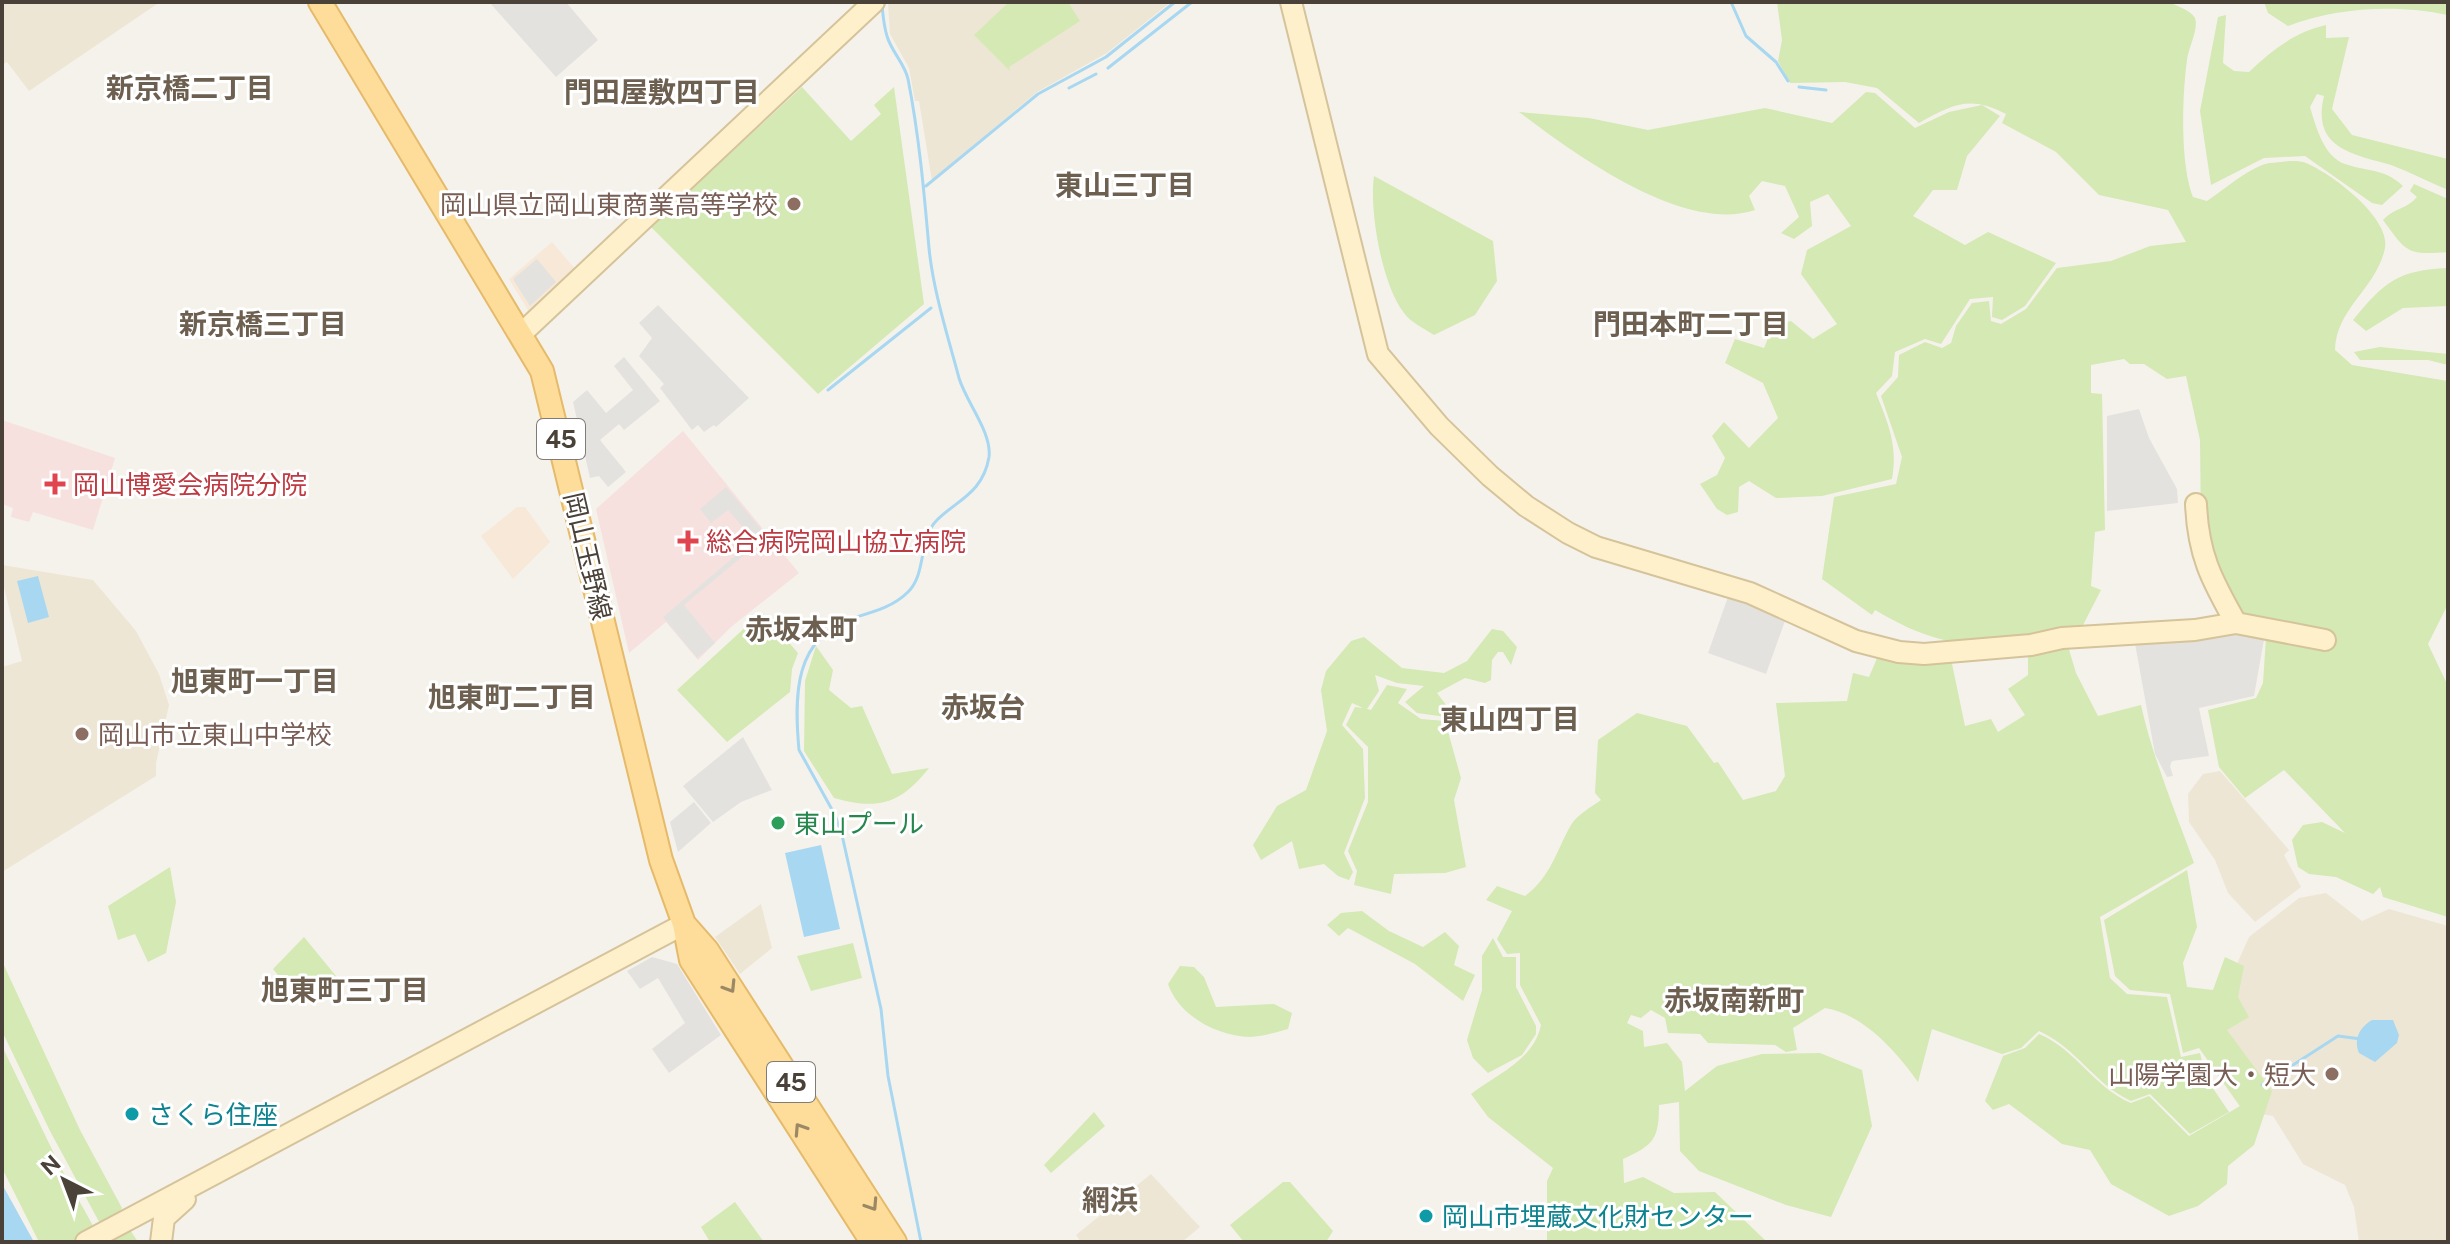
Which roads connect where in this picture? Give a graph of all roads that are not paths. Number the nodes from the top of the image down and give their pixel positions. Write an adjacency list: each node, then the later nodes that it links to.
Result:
1 (320, 2): 4 (main road, 岡山玉野線 / 45)
2 (874, 2): 4 (street)
3 (1291, 2): 6 (street)
4 (521, 334): 8 (main road, 岡山玉野線 / 45)
5 (2196, 504): 6 (street)
6 (2236, 623): 7 (street)
7 (2325, 640)
8 (684, 924): 9 (street); 12 (main road, 岡山玉野線 / 45, one-way to 8); 13 (main road, 岡山玉野線 / 45, one-way to 13)
9 (186, 1193): 10 (street); 11 (street)
10 (86, 1242)
11 (161, 1242)
12 (872, 1242)
13 (895, 1242)

